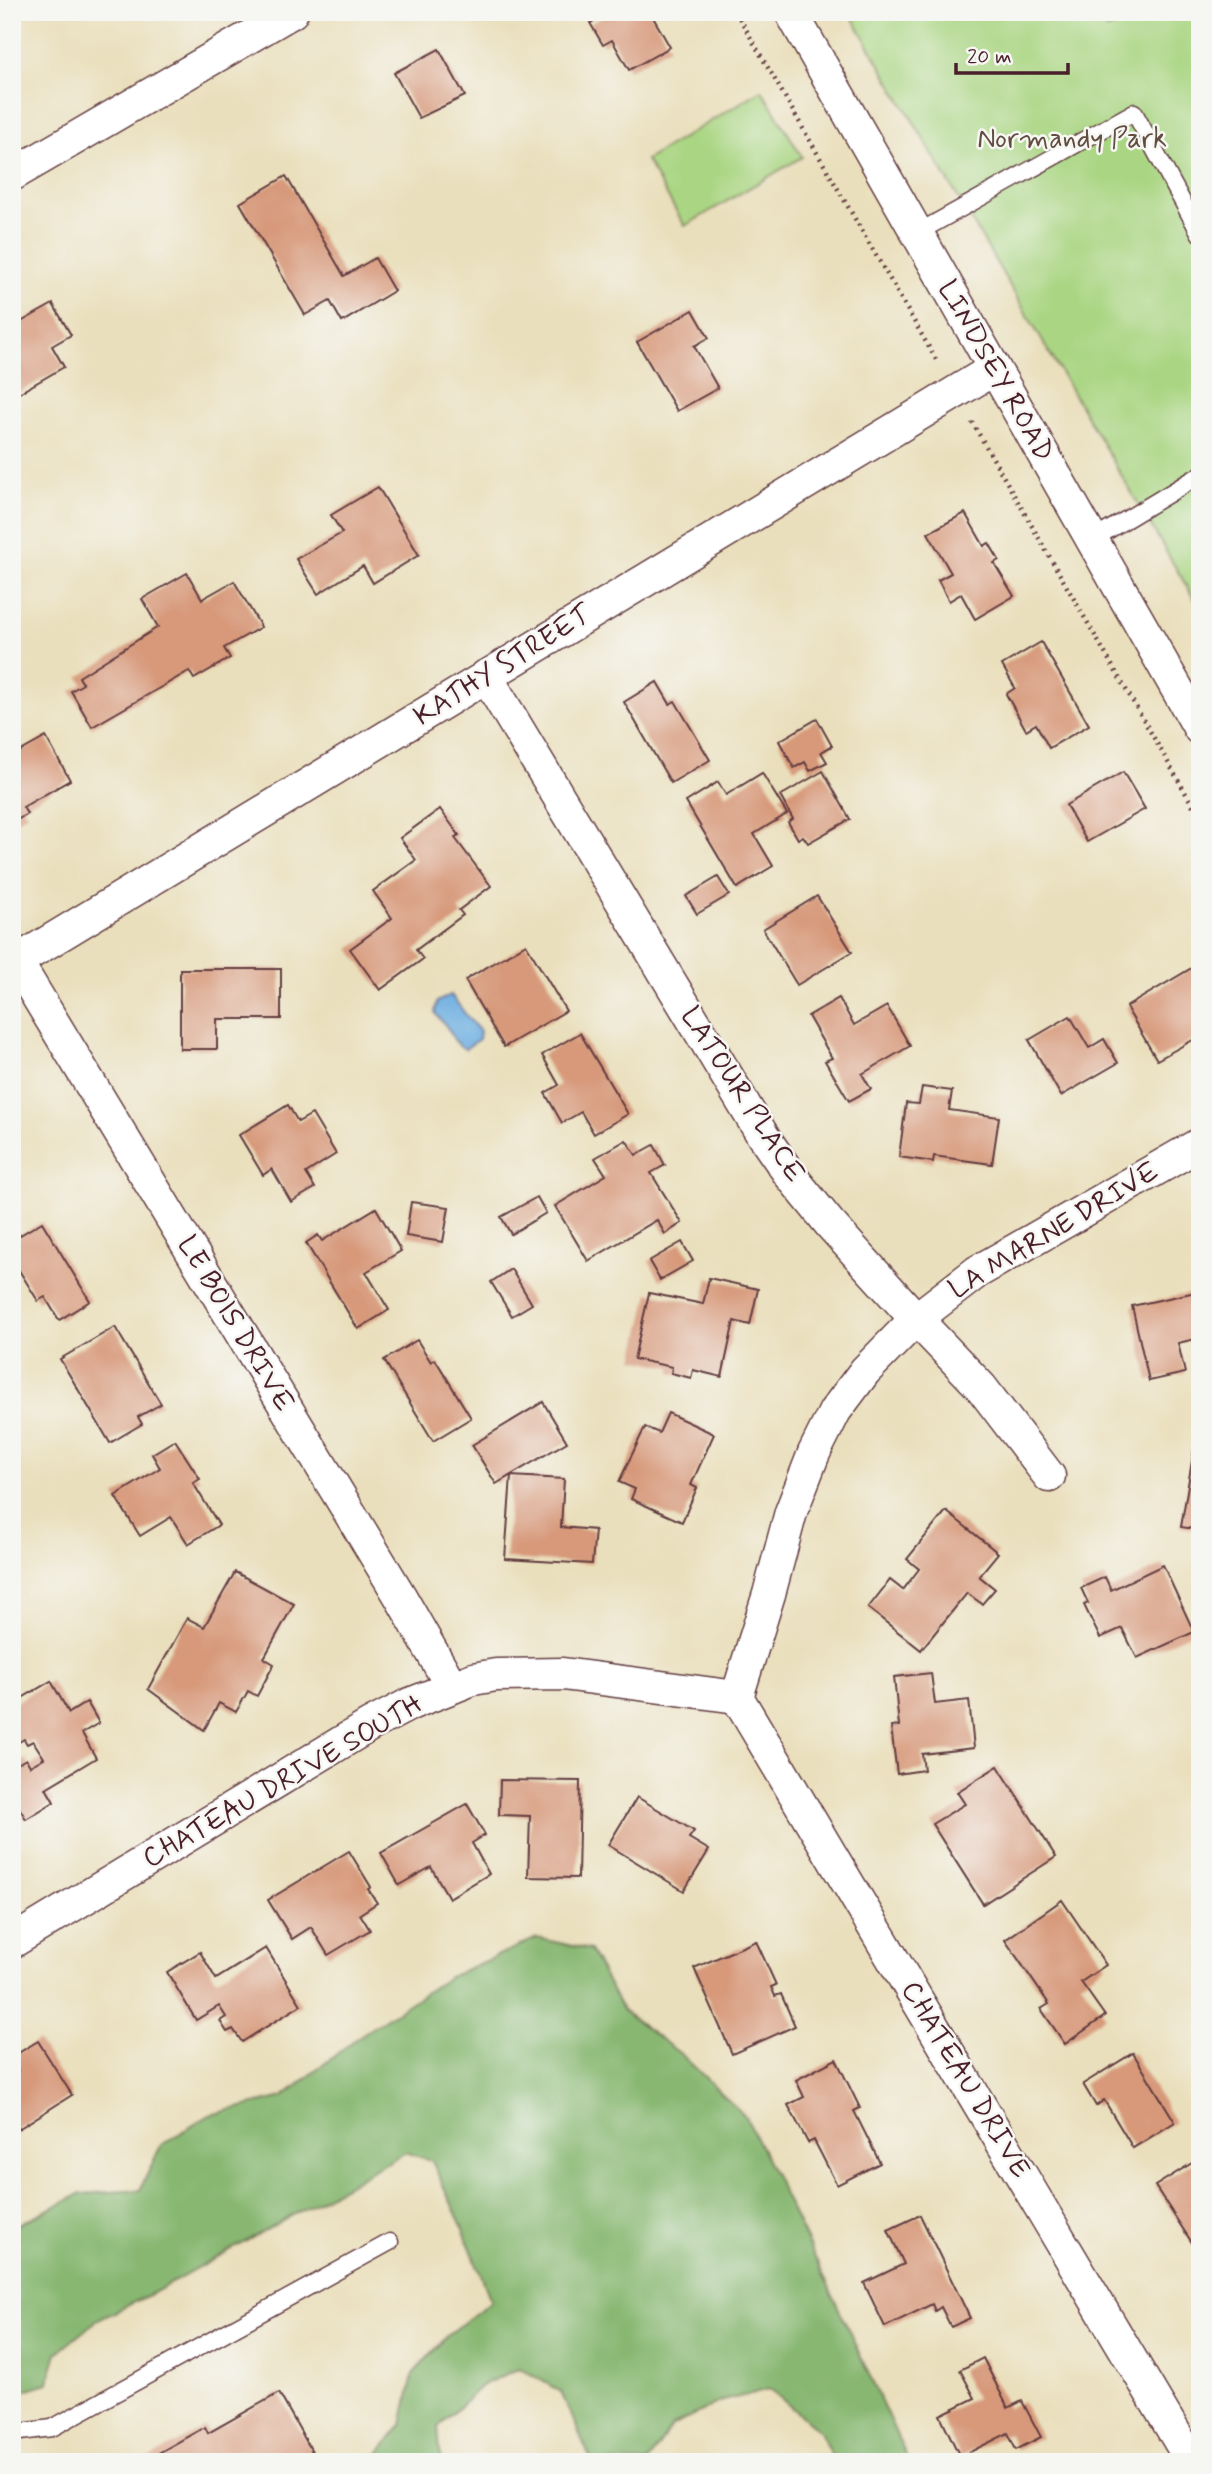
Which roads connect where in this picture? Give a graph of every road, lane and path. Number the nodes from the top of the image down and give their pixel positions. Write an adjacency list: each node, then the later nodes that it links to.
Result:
1 (292, 12): 3 (street)
2 (791, 12): 4 (street, LINDSEY ROAD)
3 (12, 176)
4 (917, 233): 5 (lane); 6 (street, LINDSEY ROAD)
5 (1200, 234)
6 (994, 369): 8 (street, LINDSEY ROAD); 9 (street, KATHY STREET)
7 (1200, 475): 8 (lane)
8 (1092, 540): 10 (street, LINDSEY ROAD)
9 (486, 676): 11 (street, KATHY STREET); 13 (street, LATOUR PLACE)
10 (1200, 729)
11 (14, 962): 15 (street, LE BOIS DRIVE)
12 (1200, 1144): 13 (street, LA MARNE DRIVE)
13 (916, 1319): 14 (street, LATOUR PLACE); 16 (street, LA MARNE DRIVE)
14 (1049, 1476)
15 (452, 1687): 16 (street, CHATEAU DRIVE SOUTH); 17 (street, CHATEAU DRIVE SOUTH)
16 (737, 1697): 20 (street, CHATEAU DRIVE)
17 (12, 1942)
18 (390, 2242): 19 (lane)
19 (12, 2432)
20 (1192, 2462)

